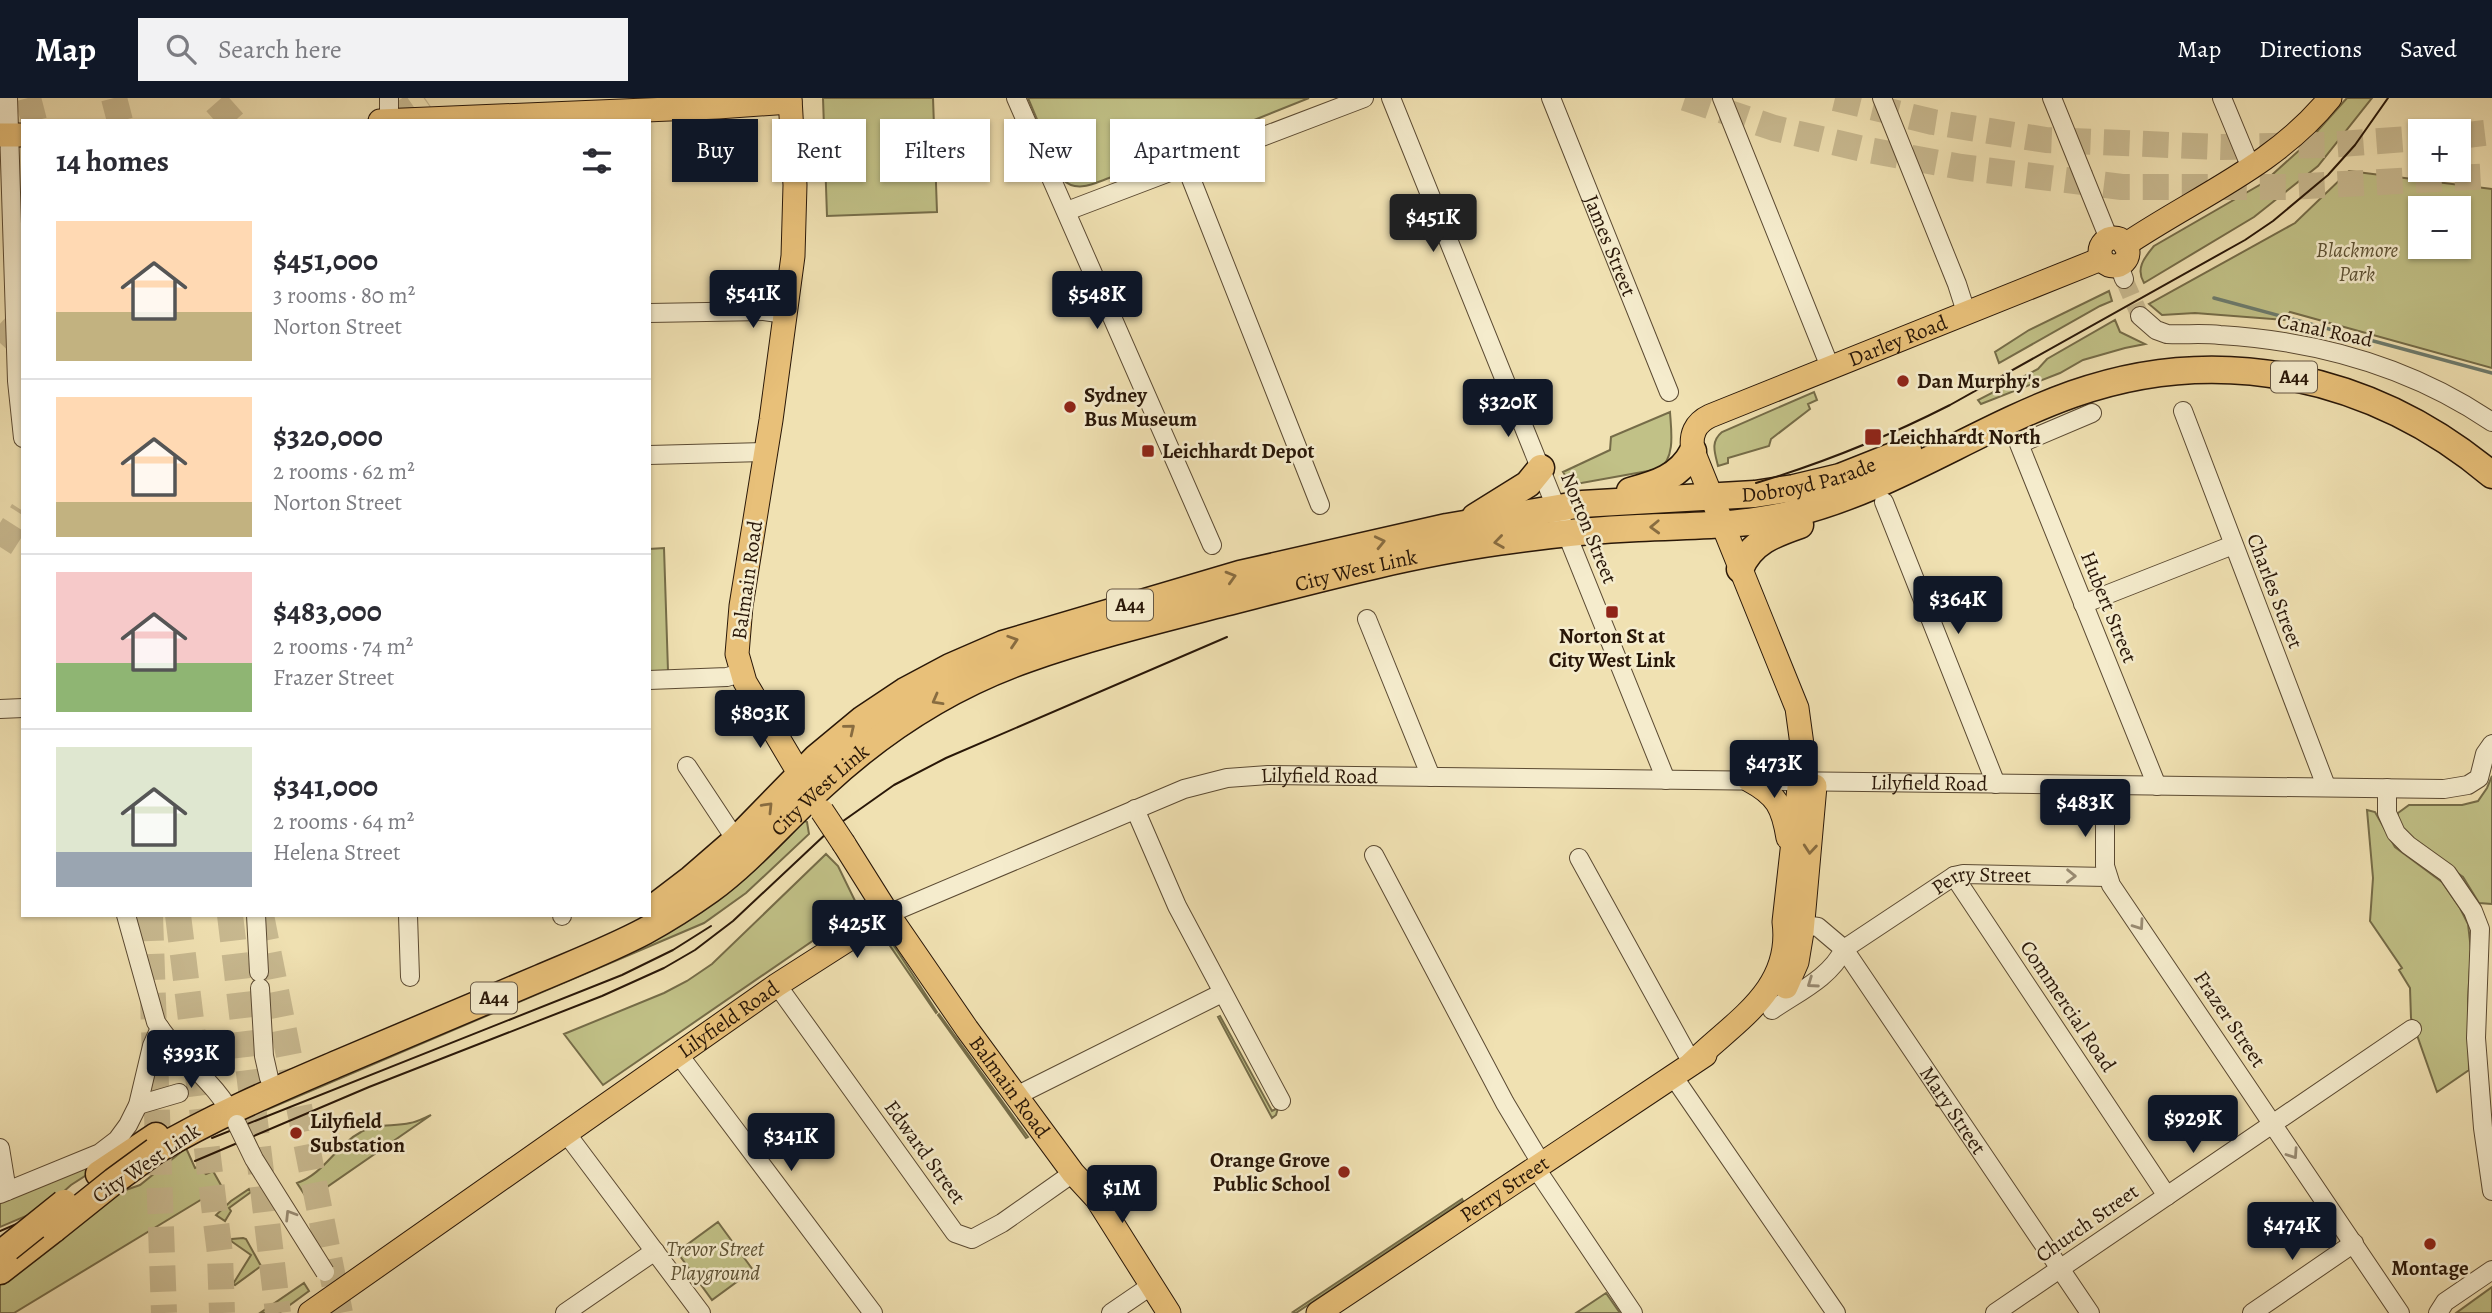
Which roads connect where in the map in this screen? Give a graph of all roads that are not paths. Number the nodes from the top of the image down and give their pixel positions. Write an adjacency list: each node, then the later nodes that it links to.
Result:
1 (8, 98): 15 (street)
2 (389, 98): 13 (street)
3 (1016, 98): 22 (street)
4 (1364, 98): 16 (street)
5 (1388, 98): 39 (street, Norton Street)
6 (1551, 98): 30 (street, James Street)
7 (1722, 98): 28 (street)
8 (1882, 98): 24 (street)
9 (2052, 98): 23 (street)
10 (2222, 98): 17 (street)
11 (2330, 98): 17 (main road, Darley Road)
12 (790, 100): 14 (main road); 26 (main road, Balmain Road)
13 (389, 119)
14 (436, 119)
15 (11, 135): 21 (street)
16 (1265, 136)
17 (2250, 168): 23 (main road, Darley Road)
18 (0, 169): 21 (street)
19 (1144, 182): 22 (street)
20 (1192, 182): 45 (street)
21 (11, 191): 29 (street)
22 (1067, 211): 51 (street)
23 (2116, 258): 24 (main road, Darley Road)
24 (1966, 312): 28 (main road, Darley Road)
25 (651, 313): 26 (street)
26 (785, 314): 36 (main road, Balmain Road)
27 (2140, 316): 33 (street, Canal Road)
28 (1830, 367): 35 (main road, Darley Road)
29 (8, 370): 34 (street)
30 (1670, 392)
31 (2183, 411): 50 (street, Charles Street)
32 (2092, 413): 53 (street, Hubert Street)
33 (2492, 422)
34 (21, 429)
35 (1694, 439): 41 (main road); 42 (highway)
36 (766, 452): 37 (street); 55 (main road, Balmain Road)
37 (651, 455)
38 (2492, 455): 41 (highway, Dobroyd Parade / A44)
39 (1541, 468): 46 (street, Norton Street); 47 (highway)
40 (2492, 475): 43 (highway, Dobroyd Parade / A44)
41 (1712, 497): 42 (highway, City West Link / A44); 48 (main road)
42 (1615, 502): 46 (highway, City West Link / A44)
43 (1828, 502): 48 (highway, Dobroyd Parade / A44); 52 (highway)
44 (1884, 502): 65 (street)
45 (1320, 505)
46 (1558, 508): 47 (highway, City West Link / A44); 49 (street, Norton Street)
47 (1466, 523): 69 (highway, City West Link / A44, one-way to 47)
48 (1723, 525): 49 (highway, City West Link / A44, one-way to 49); 52 (main road)
49 (1567, 534): 62 (street, Norton Street); 69 (highway, City West Link / A44, one-way to 69)
50 (2233, 544): 53 (street); 67 (street, Charles Street)
51 (1212, 545)
52 (1740, 569): 64 (main road)
53 (2083, 604): 66 (street, Hubert Street)
54 (1367, 619): 61 (street)
55 (741, 673): 56 (street); 69 (main road, Balmain Road)
56 (651, 680)
57 (21, 708): 58 (street)
58 (0, 709)
59 (2492, 744): 68 (street, Lilyfield Road)
60 (687, 766): 72 (street)
61 (1431, 777): 62 (street, Lilyfield Road); 70 (street, Lilyfield Road)
62 (1666, 780): 63 (street, Lilyfield Road)
63 (1749, 780): 64 (street, Lilyfield Road); 74 (main road)
64 (1808, 781): 65 (street, Lilyfield Road); 74 (main road); 84 (main road, one-way to 84)
65 (1996, 784): 66 (street, Lilyfield Road)
66 (2157, 786): 67 (street, Lilyfield Road)
67 (2326, 786): 68 (street, Lilyfield Road)
68 (2388, 788): 105 (street)
69 (811, 794): 72 (highway, City West Link / A44, one-way to 69); 79 (main road, Balmain Road, bridge); 99 (highway, City West Link / A44)
70 (1135, 810): 79 (street, Lilyfield Road); 88 (street)
71 (2105, 810): 76 (street)
72 (736, 840): 78 (highway, City West Link / A44)
73 (1374, 855): 103 (street)
74 (1790, 855): 84 (main road)
75 (1579, 858): 93 (street)
76 (2106, 871): 77 (street, Perry Street, one-way to 76); 100 (street, Frazer Street, one-way to 100)
77 (1954, 876): 85 (street, Perry Street); 107 (street, Commercial Road)
78 (651, 909)
79 (888, 914): 87 (main road, Lilyfield Road); 96 (main road, Balmain Road)
80 (127, 917): 90 (street)
81 (256, 917): 94 (street)
82 (408, 917): 86 (street)
83 (640, 917): 94 (highway, City West Link / A44)
84 (1793, 923): 85 (street, Mary Street); 89 (main road, Perry Street); 93 (main road, Perry Street)
85 (1844, 949): 89 (street, Perry Street, one-way to 89); 111 (street, Mary Street)
86 (410, 977)
87 (777, 985): 92 (main road, Lilyfield Road); 104 (street, Edward Street)
88 (1222, 993): 96 (street); 97 (street)
89 (1772, 1010): 93 (main road, Perry Street)
90 (160, 1028): 98 (street); 99 (street)
91 (2412, 1029): 100 (street, Church Street)
92 (679, 1055): 101 (main road, Lilyfield Road); 118 (street)
93 (1683, 1069): 103 (main road, Perry Street); 124 (street)
94 (269, 1078): 99 (highway, City West Link / A44)
95 (179, 1093): 98 (street)
96 (1016, 1096): 104 (main road, Balmain Road)
97 (1281, 1101)
98 (138, 1105): 106 (street)
99 (230, 1111): 110 (highway, City West Link / A44, bridge); 110 (highway, City West Link / A44, bridge); 114 (street, one-way to 99, bridge)
100 (2274, 1124): 107 (street, Church Street); 108 (street, Frazer Street, one-way to 108)
101 (566, 1133): 109 (street); 114 (main road, Lilyfield Road)
102 (0, 1148): 106 (street)
103 (1538, 1165): 122 (main road, Perry Street); 123 (street)
104 (1073, 1173): 113 (main road, Balmain Road)
105 (2492, 1191)
106 (4, 1193)
107 (2167, 1196): 111 (street, Church Street)
108 (2354, 1243): 127 (street); 128 (street, Frazer Street)
109 (655, 1251): 116 (street); 117 (street)
110 (3, 1257)
111 (2060, 1270): 125 (street, Church Street); 126 (street, Mary Street)
112 (2492, 1270): 129 (street)
113 (1146, 1289): 119 (street); 120 (main road, Balmain Road); 121 (main road, Balmain Road)
114 (338, 1292): 115 (main road, Lilyfield Road)
115 (310, 1313)
116 (565, 1313)
117 (701, 1313)
118 (873, 1313)
119 (1111, 1313)
120 (1152, 1313)
121 (1170, 1313)
122 (1318, 1313)
123 (1633, 1313)
124 (1836, 1313)
125 (1996, 1313)
126 (2090, 1313)
127 (2252, 1313)
128 (2400, 1313)
129 (2438, 1313)

